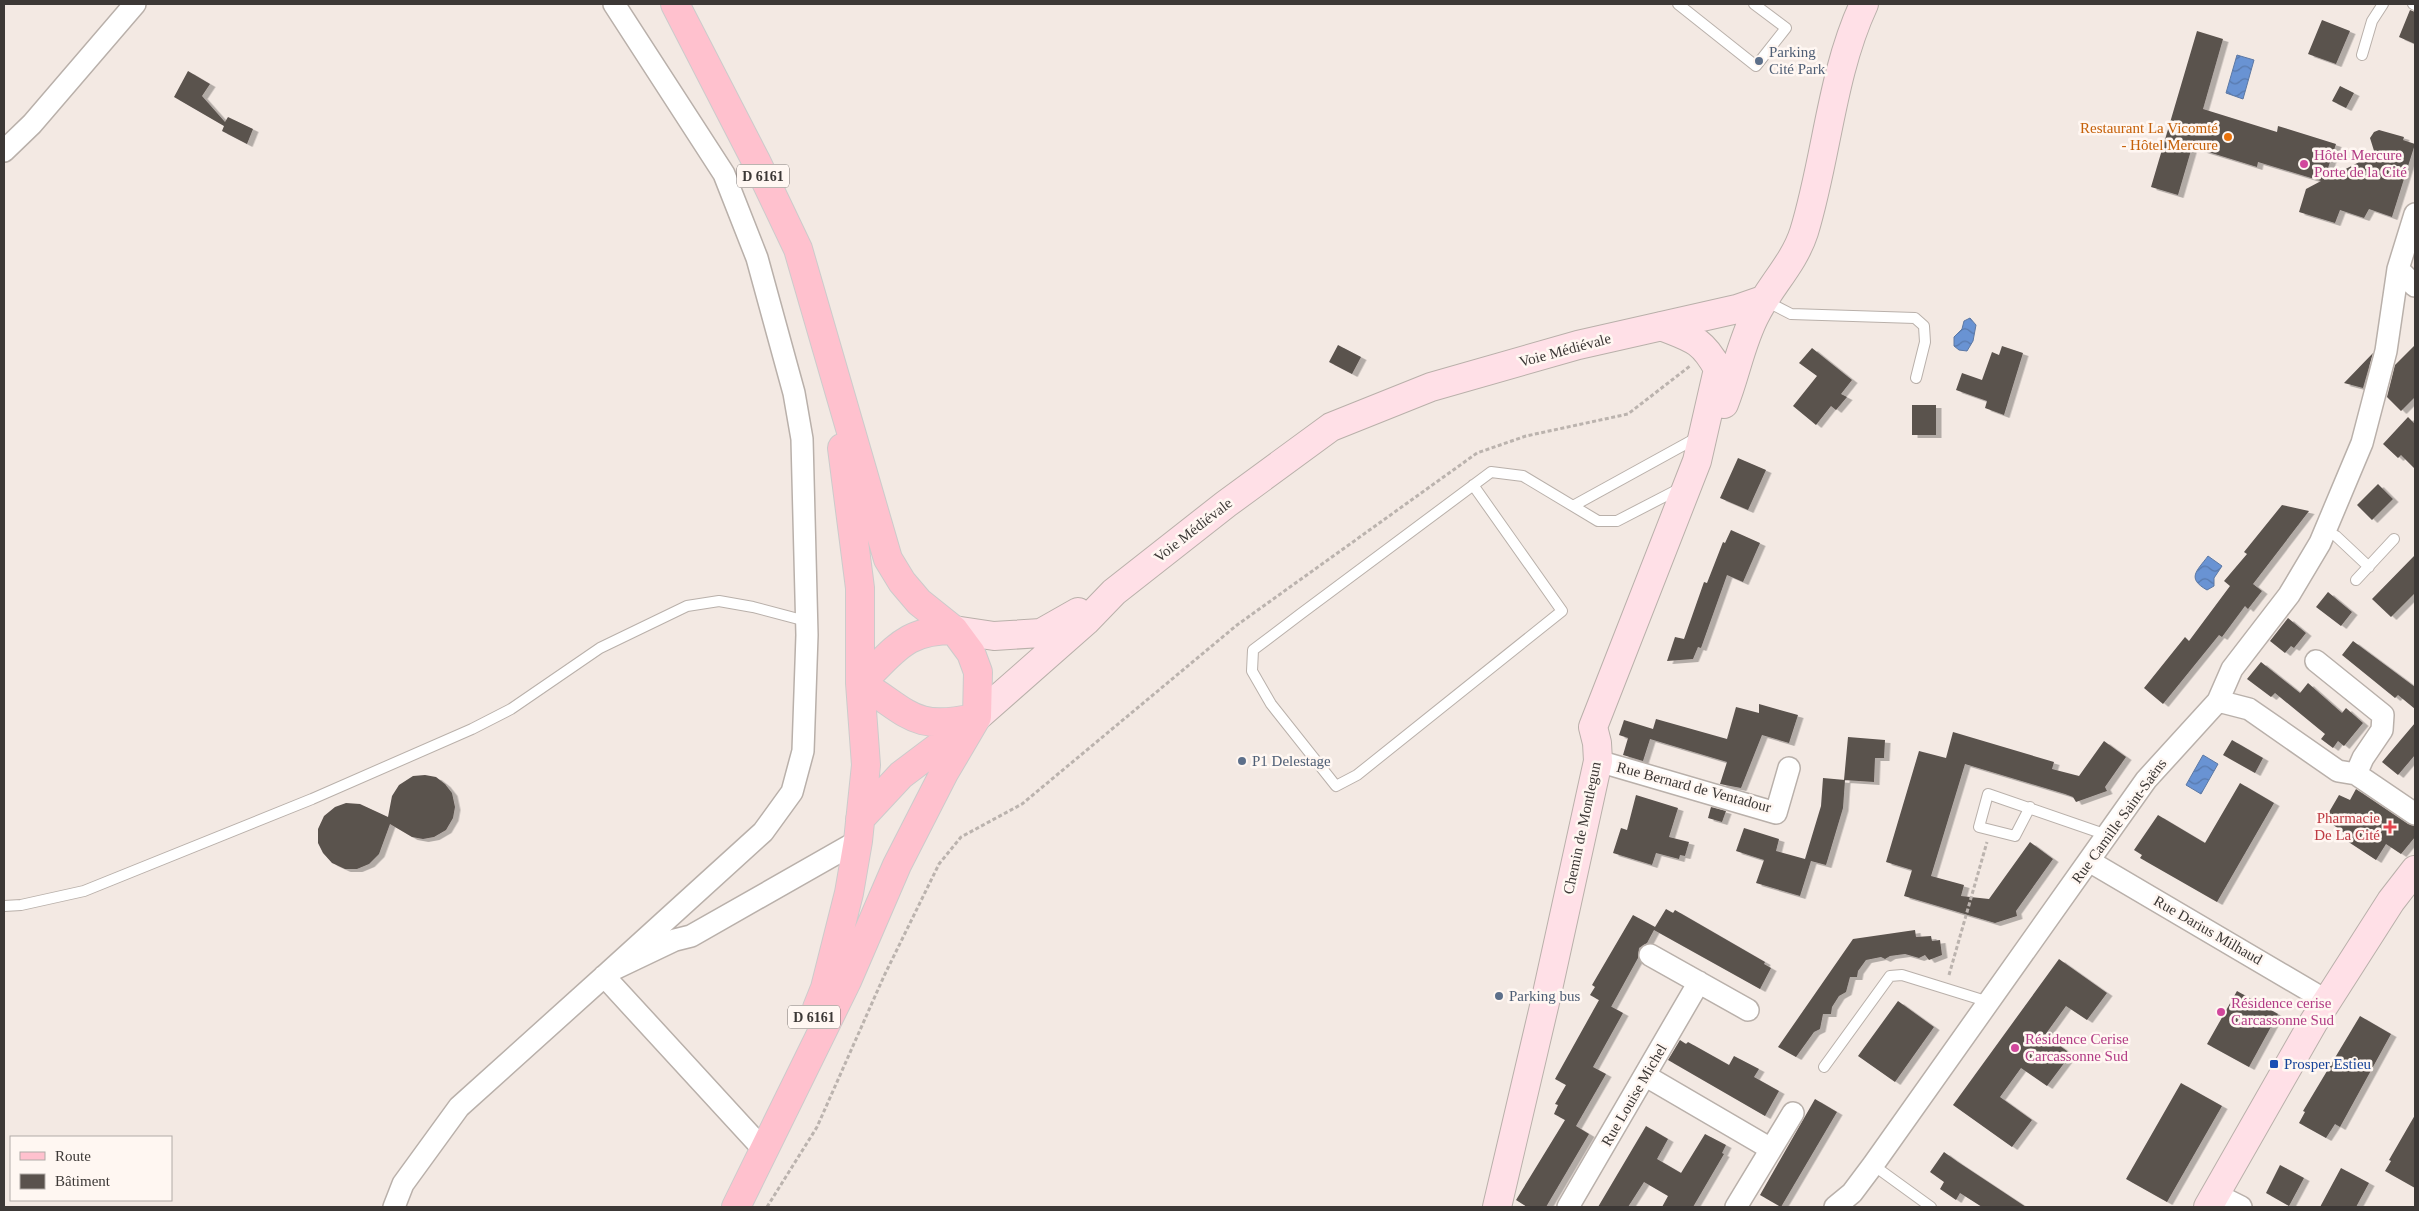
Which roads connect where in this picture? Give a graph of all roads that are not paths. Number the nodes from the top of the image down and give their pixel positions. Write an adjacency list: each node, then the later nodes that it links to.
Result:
1 (135, 4): 9 (street)
2 (614, 4): 28 (street)
3 (675, 4): 16 (main road, D 6161)
4 (1678, 4): 7 (lane)
5 (1864, 4): 13 (street)
6 (2383, 4): 8 (lane)
7 (1757, 5)
8 (2362, 55)
9 (4, 151)
10 (2415, 214): 11 (street, Rue Camille Saint-Saëns)
11 (2398, 269): 12 (street); 23 (street, Rue Camille Saint-Saëns)
12 (2415, 286)
13 (1763, 300): 14 (street, Voie Médiévale); 18 (lane); 20 (street, Chemin de Montlegun)
14 (1737, 309): 15 (street, Voie Médiévale); 17 (street, Chemin de Montlegun)
15 (1661, 326): 17 (street); 27 (street, Voie Médiévale)
16 (830, 357): 29 (main road); 31 (main road, D 6161)
17 (1713, 361): 19 (street, Chemin de Montlegun)
18 (1916, 378)
19 (1706, 423): 20 (street, Chemin de Montlegun); 22 (lane)
20 (1695, 466): 22 (lane); 34 (street, Chemin de Montlegun)
21 (1473, 485): 21 (lane); 22 (lane)
22 (1572, 506)
23 (2325, 531): 25 (lane); 32 (street, Rue Camille Saint-Saëns)
24 (2394, 539): 25 (lane)
25 (2369, 566): 26 (lane)
26 (2356, 580)
27 (1114, 592): 29 (street); 33 (street)
28 (806, 621): 43 (lane); 45 (street)
29 (954, 630): 31 (main road); 33 (main road)
30 (2316, 662): 36 (street)
31 (860, 683): 33 (main road); 39 (main road, D 6161)
32 (2218, 701): 36 (street); 40 (street, Rue Camille Saint-Saëns)
33 (977, 717): 39 (main road); 56 (main road)
34 (1598, 761): 35 (street, Rue Bernard de Ventadour); 60 (street, Chemin de Montlegun)
35 (1789, 768)
36 (2356, 774): 38 (street)
37 (2030, 807): 37 (lane); 40 (lane)
38 (2415, 814)
39 (859, 830): 45 (street); 53 (main road, D 6161)
40 (2107, 835): 41 (street, Rue Camille Saint-Saëns)
41 (2089, 861): 47 (street, Rue Darius Milhaud); 48 (street, Rue Camille Saint-Saëns)
42 (2415, 870): 47 (street)
43 (4, 906)
44 (1650, 955): 46 (street)
45 (607, 973): 53 (street); 59 (street)
46 (1699, 982): 49 (street); 51 (street, Rue Louise Michel)
47 (2327, 1001): 57 (street)
48 (1989, 1002): 50 (lane); 55 (street, Rue Camille Saint-Saëns)
49 (1748, 1010)
50 (1824, 1067)
51 (1646, 1076): 54 (street); 61 (street, Rue Louise Michel)
52 (1793, 1113): 54 (street)
53 (762, 1148): 56 (main road, D 6161)
54 (1771, 1149): 62 (street)
55 (1873, 1165): 58 (lane); 63 (street, Rue Camille Saint-Saëns)
56 (742, 1197)
57 (2212, 1200): 64 (street)
58 (1928, 1206)
59 (394, 1207)
60 (1497, 1207)
61 (1568, 1207)
62 (1736, 1207)
63 (1835, 1207)
64 (2240, 1207)

